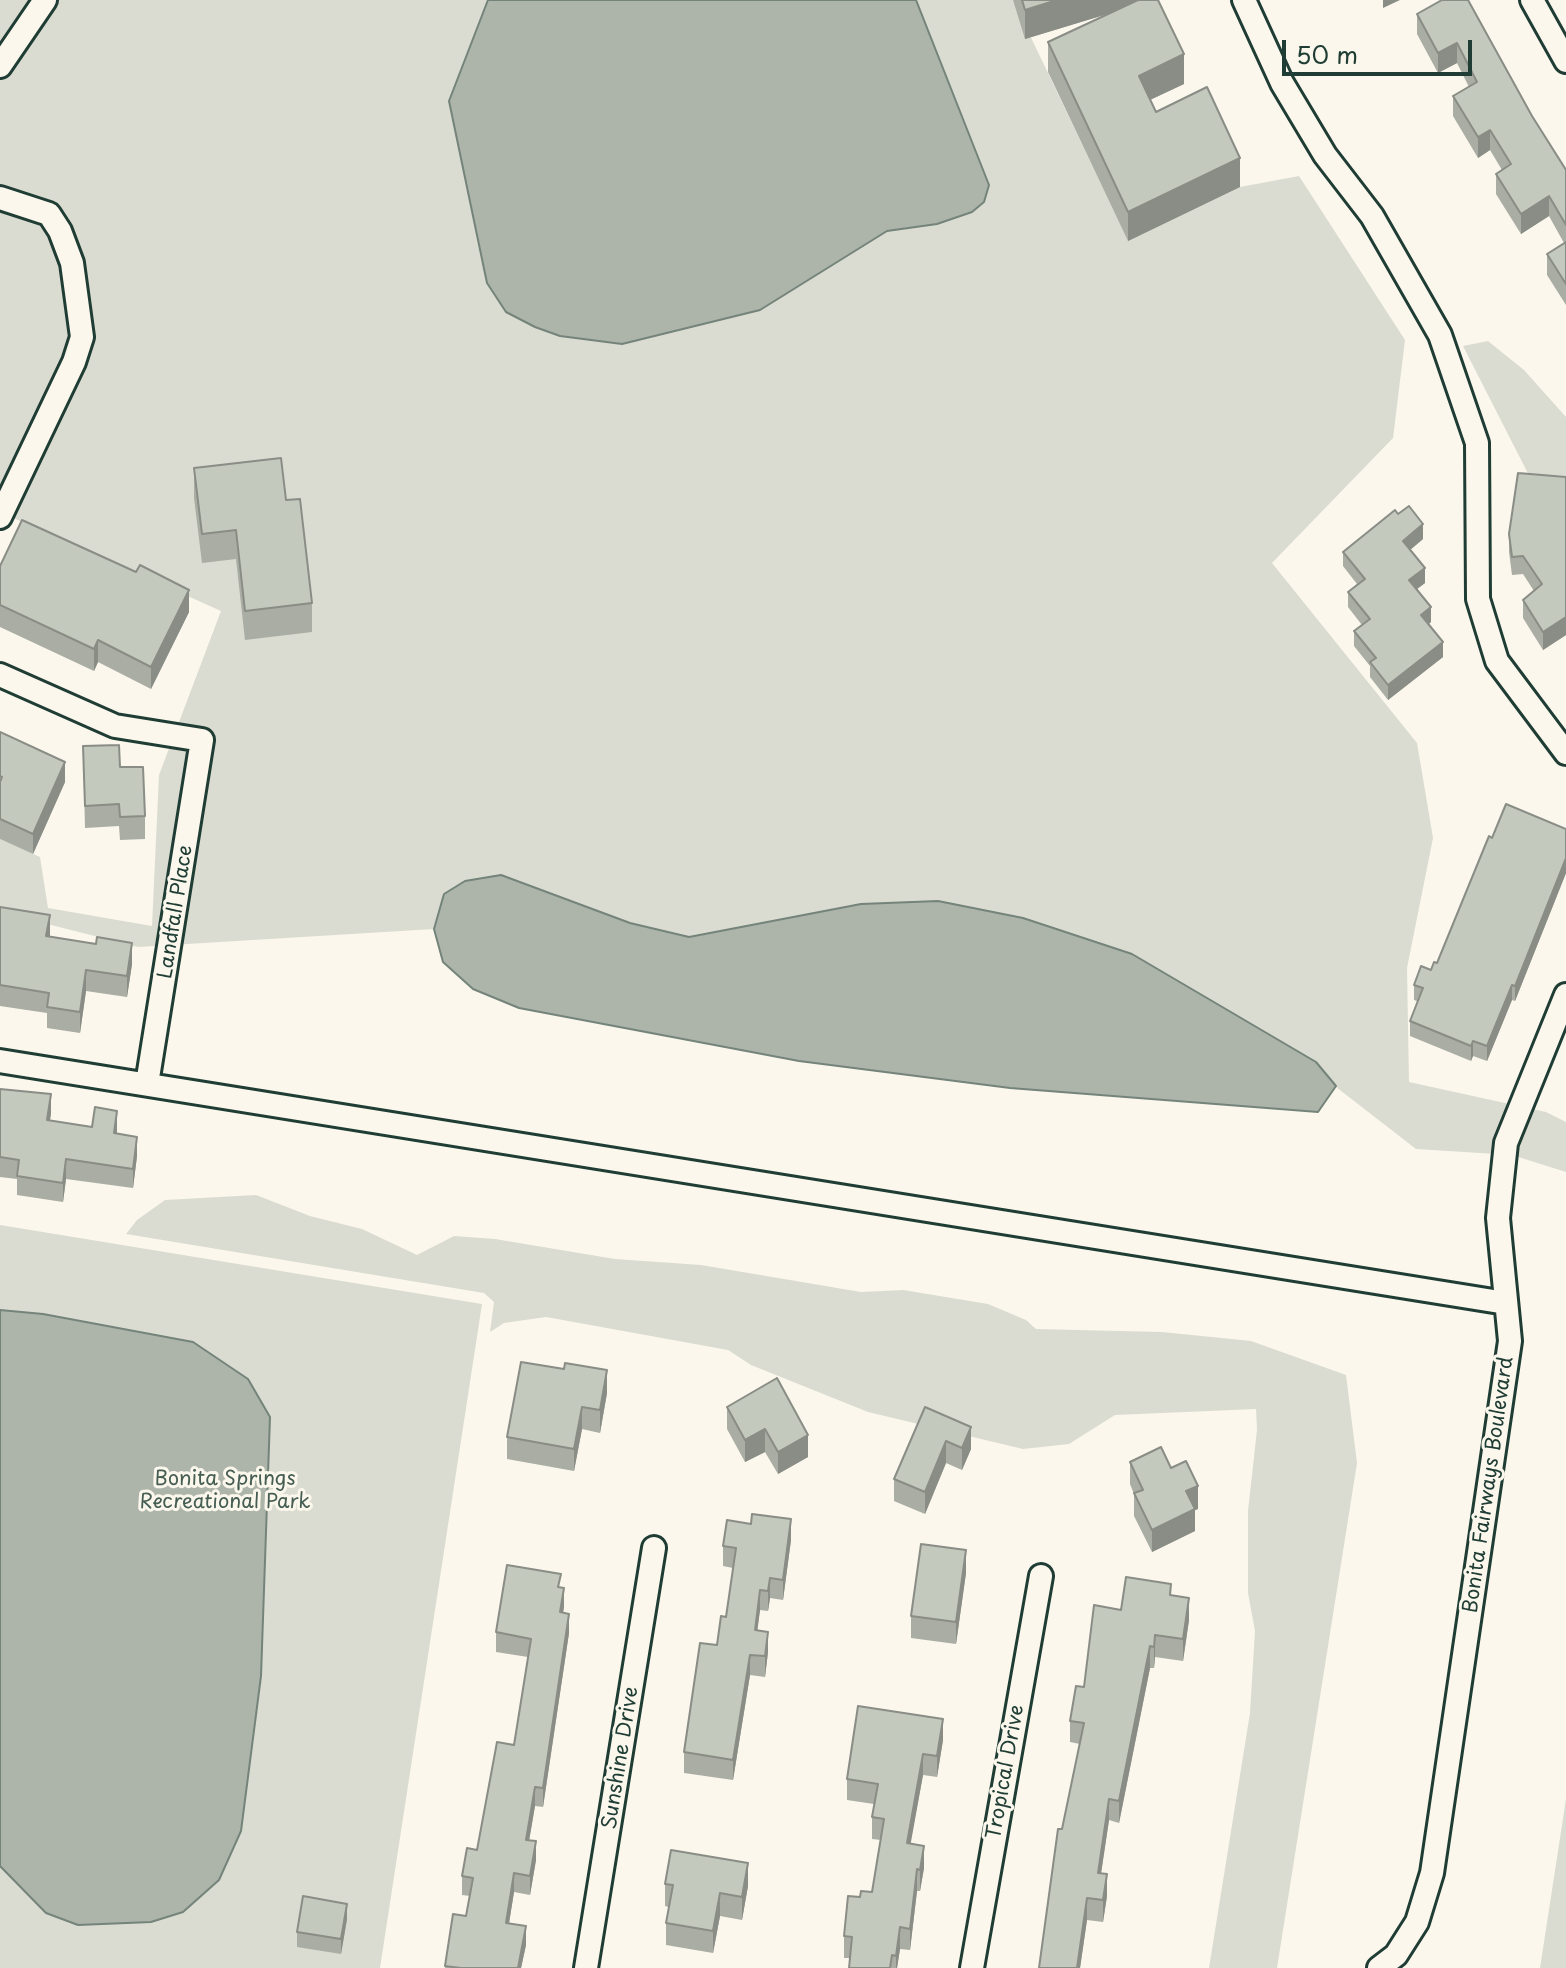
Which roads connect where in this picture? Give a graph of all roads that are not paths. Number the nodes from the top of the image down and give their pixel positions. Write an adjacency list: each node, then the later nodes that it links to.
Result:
1 (45, 0): 5 (street)
2 (1244, 0): 9 (street)
3 (1532, 0): 4 (street)
4 (1566, 61)
5 (0, 66)
6 (0, 198): 7 (street)
7 (0, 517)
8 (0, 675): 12 (street, Landfall Place)
9 (1566, 753)
10 (1566, 995): 13 (street, Bonita Fairways Boulevard)
11 (0, 1061): 12 (street)
12 (147, 1084): 13 (street)
13 (1506, 1303): 18 (street, Bonita Fairways Boulevard)
14 (654, 1548): 16 (street, Sunshine Drive)
15 (1041, 1576): 17 (street, Tropical Drive)
16 (586, 1968)
17 (972, 1968)
18 (1379, 1968)

